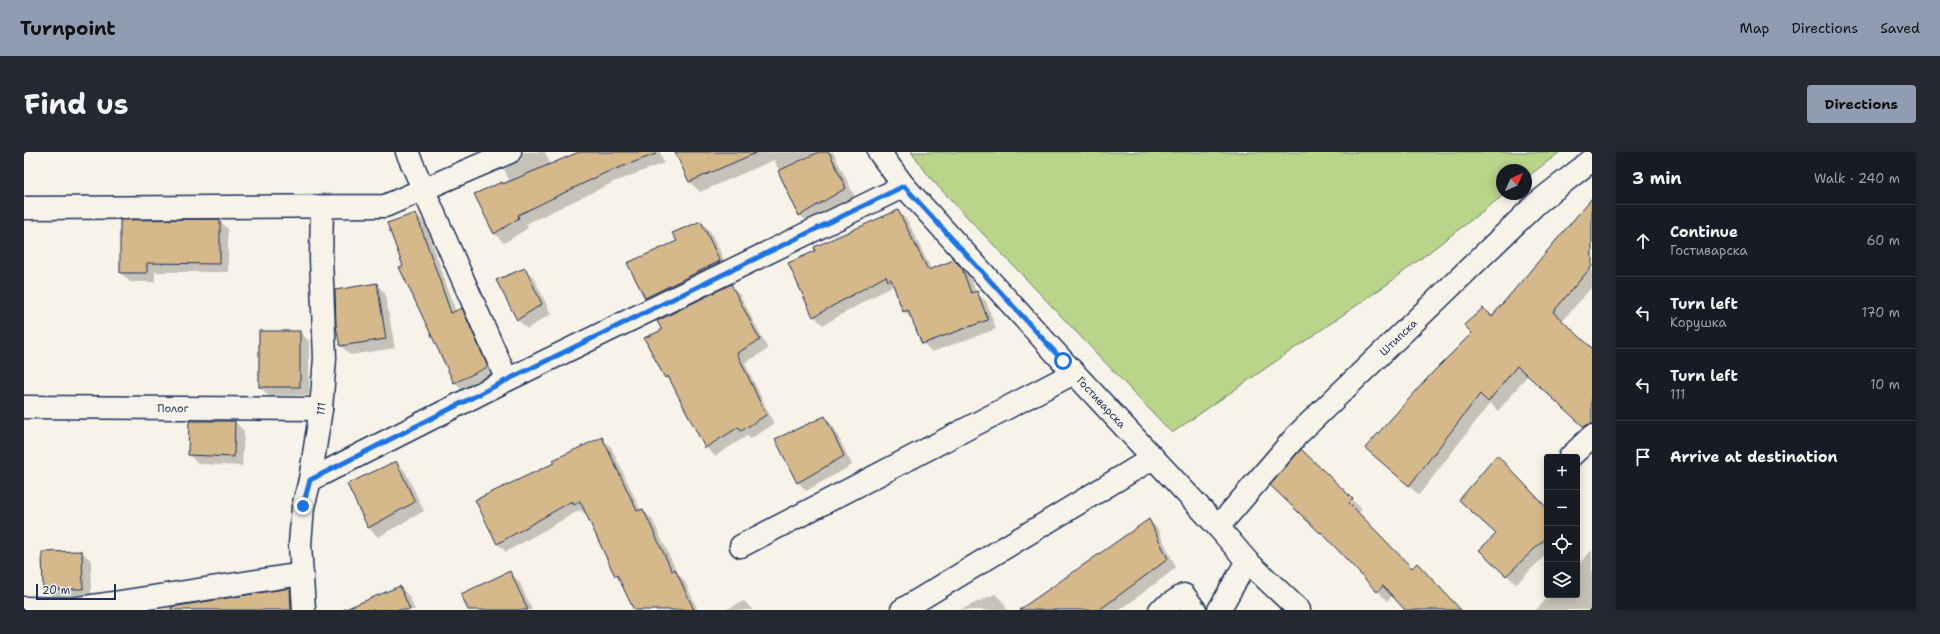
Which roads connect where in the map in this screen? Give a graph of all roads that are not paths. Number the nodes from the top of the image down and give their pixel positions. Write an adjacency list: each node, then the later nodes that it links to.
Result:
1 (407, 152): 6 (street)
2 (510, 152): 6 (street)
3 (879, 152): 5 (street, Гостиварска)
4 (1592, 160): 17 (street, Штипска)
5 (904, 186): 9 (street, Гостиварска); 10 (street)
6 (424, 190): 7 (street); 10 (street)
7 (322, 207): 8 (street); 12 (street, 111)
8 (24, 208)
9 (1074, 373): 15 (street, Гостиварска); 18 (street)
10 (507, 380): 16 (street)
11 (24, 407): 12 (street, Полог)
12 (321, 410): 16 (street, 111)
13 (1592, 436): 14 (street)
14 (1573, 454)
15 (1153, 458): 17 (street, Гостиварска); 23 (street)
16 (310, 480): 20 (street, 111)
17 (1218, 527): 19 (street, Гостиварска)
18 (741, 546)
19 (1247, 561): 26 (street); 27 (street, Гостиварска)
20 (302, 574): 21 (street); 22 (street, 111)
21 (24, 608)
22 (304, 610)
23 (902, 610)
24 (1160, 610): 25 (street)
25 (1195, 610)
26 (1219, 610)
27 (1299, 610)

